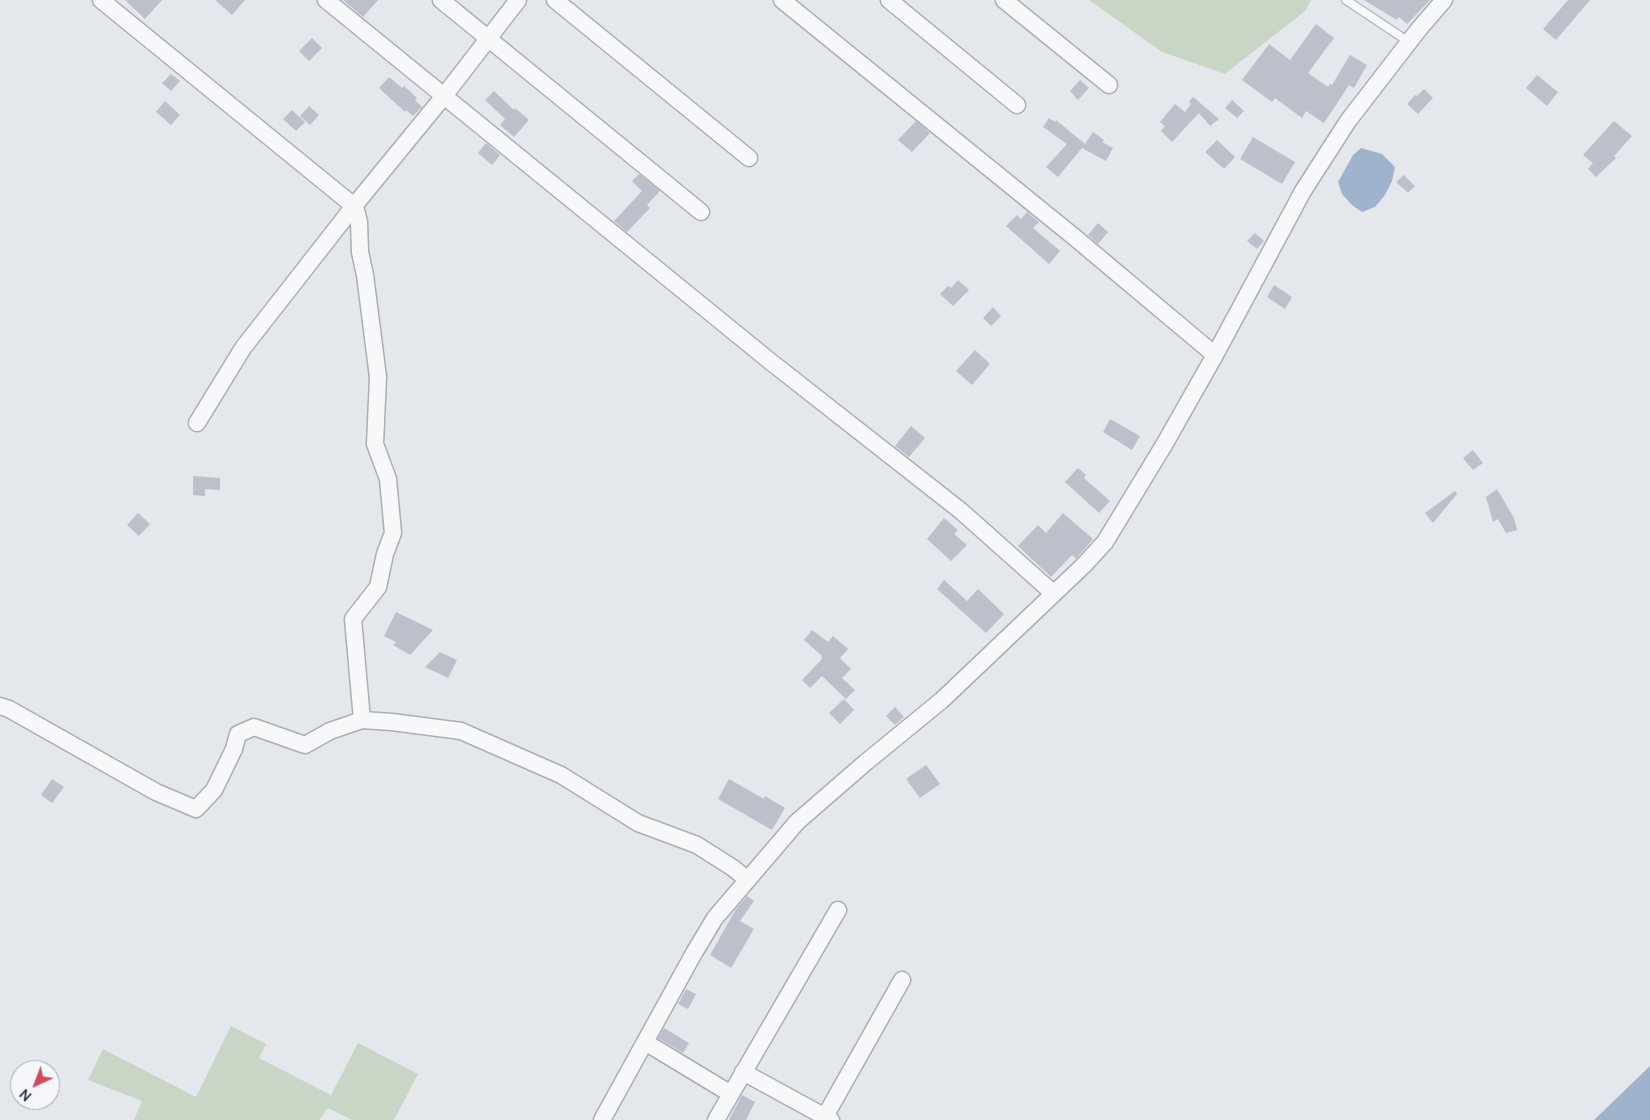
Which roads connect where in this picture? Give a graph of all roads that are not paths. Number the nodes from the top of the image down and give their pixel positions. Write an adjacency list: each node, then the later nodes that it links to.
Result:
1 (100, 0): 17 (street)
2 (326, 0): 14 (street)
3 (441, 0): 11 (street)
4 (518, 0): 11 (street)
5 (555, 0): 16 (street)
6 (782, 0): 19 (street)
7 (890, 0): 15 (street)
8 (1004, 0): 13 (street)
9 (1346, 0): 12 (lane)
10 (1444, 0): 12 (street)
11 (489, 39): 14 (street); 18 (street)
12 (1409, 42): 19 (street)
13 (1109, 85)
14 (444, 96): 17 (street); 21 (street)
15 (1017, 105)
16 (749, 158)
17 (354, 206): 20 (street); 23 (street)
18 (701, 212)
19 (1215, 356): 21 (street)
20 (197, 423)
21 (1053, 593): 24 (street)
22 (0, 706): 23 (street)
23 (362, 720): 24 (street)
24 (748, 880): 27 (street)
25 (838, 910): 28 (street)
26 (902, 980): 30 (street)
27 (645, 1042): 29 (street); 31 (street)
28 (743, 1072): 29 (street); 30 (street)
29 (731, 1094): 32 (street)
30 (826, 1119)
31 (602, 1120)
32 (716, 1120)

